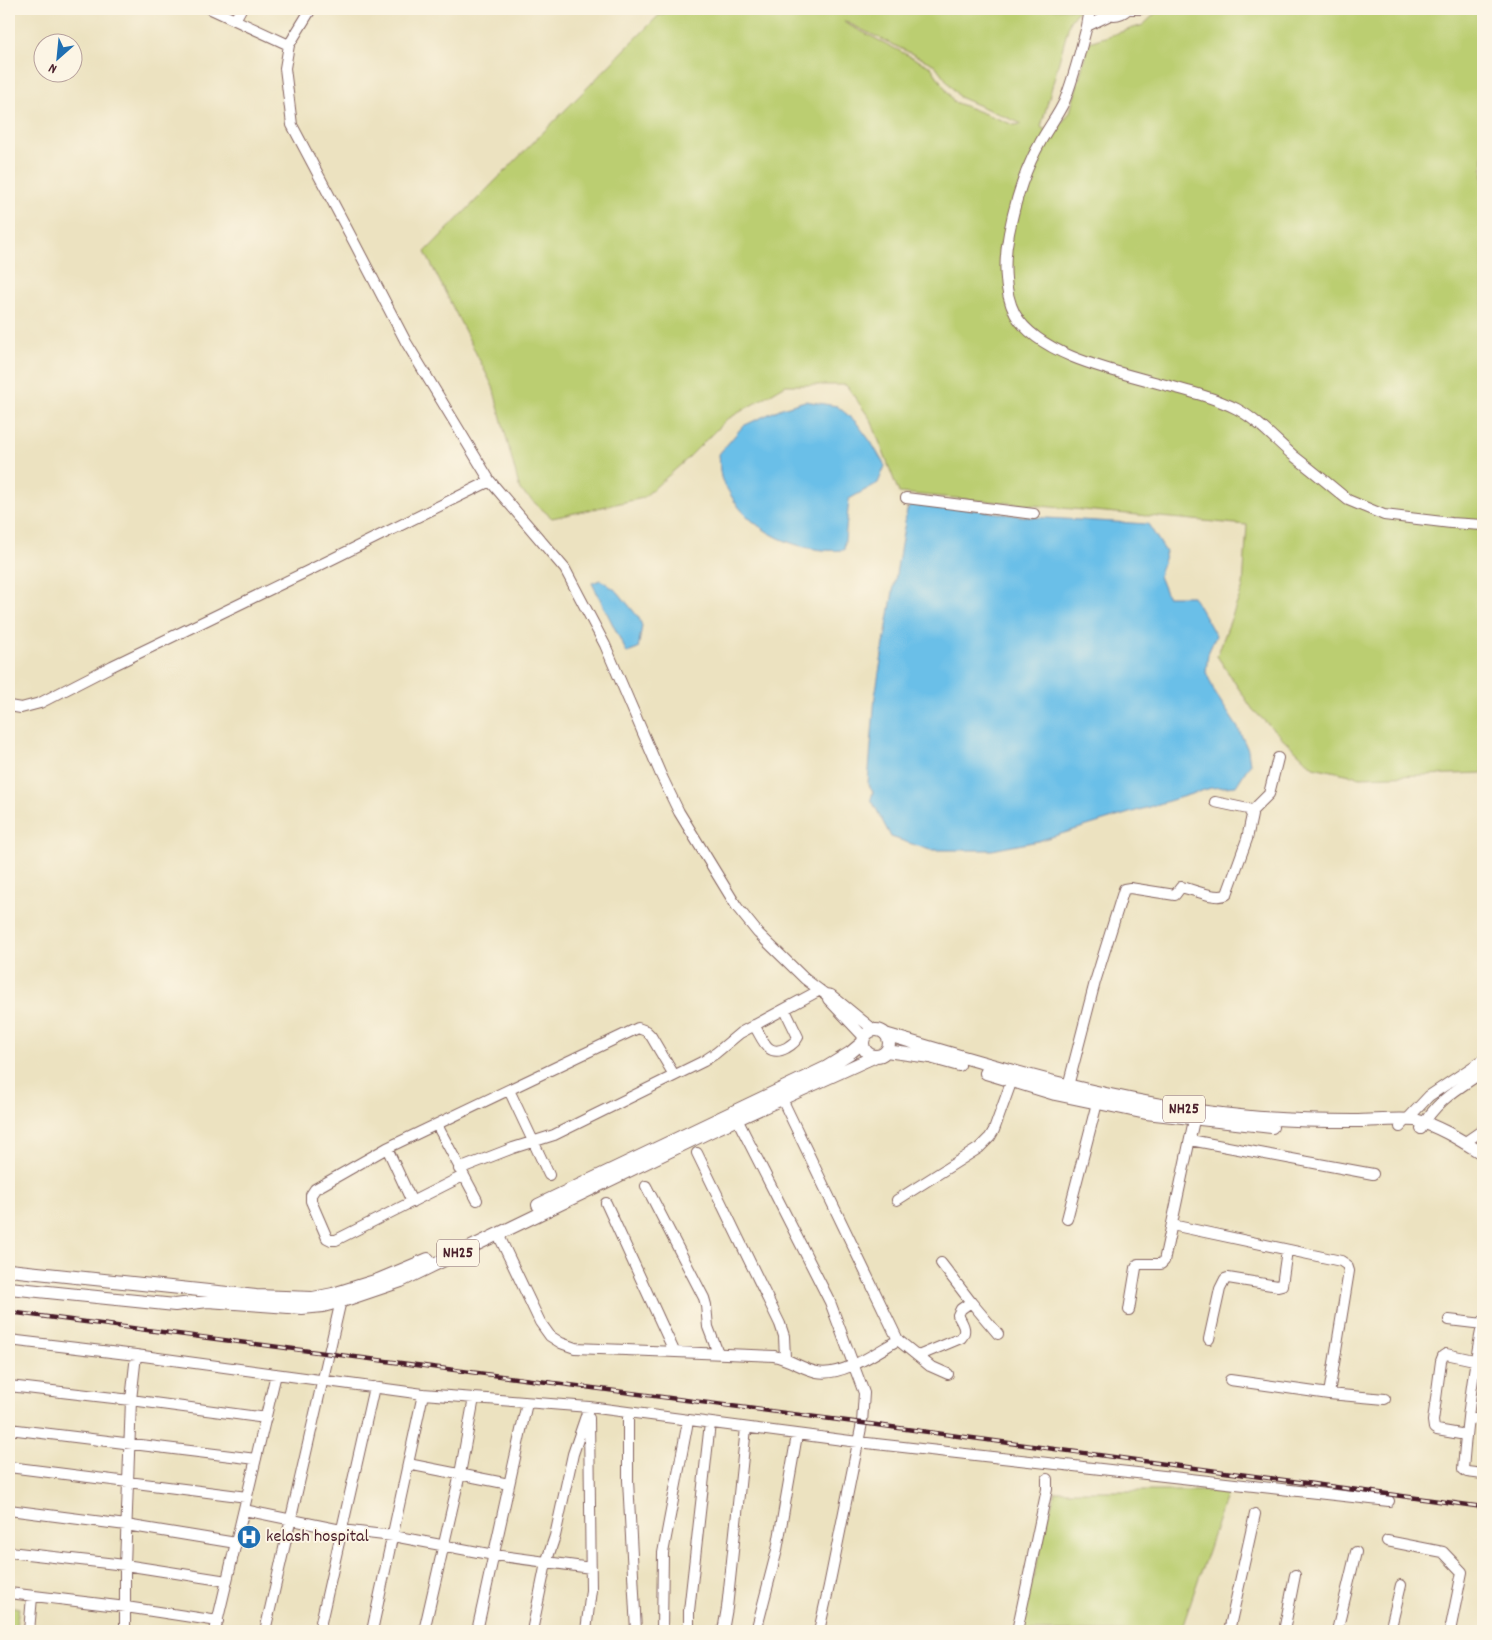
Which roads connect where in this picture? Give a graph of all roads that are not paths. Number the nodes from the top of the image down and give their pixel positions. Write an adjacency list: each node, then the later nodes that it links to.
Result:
1 (211, 9): 9 (street)
2 (241, 9): 9 (street)
3 (312, 9): 11 (street)
4 (1092, 9): 10 (street)
5 (1100, 9): 8 (street)
6 (1128, 9): 7 (street); 8 (street)
7 (1140, 9)
8 (1110, 15): 10 (street)
9 (235, 20): 11 (street)
10 (1087, 26): 15 (street)
11 (289, 46): 12 (street)
12 (490, 481): 16 (street); 20 (street)
13 (906, 498): 14 (street)
14 (1034, 514)
15 (1483, 525)
16 (9, 706)
17 (1278, 758): 19 (street)
18 (1215, 802): 19 (street)
19 (1251, 812): 29 (street)
20 (822, 992): 21 (street); 23 (street)
21 (785, 1010): 22 (street); 22 (street)
22 (754, 1025): 27 (street)
23 (871, 1036): 24 (main road); 24 (main road); 29 (main road, NH25); 33 (main road, NH25)
24 (881, 1053): 28 (main road, NH25); 31 (main road, NH25)
25 (1483, 1060): 35 (street)
26 (1483, 1072): 37 (street)
27 (674, 1075): 30 (street); 40 (street)
28 (1012, 1080): 32 (main road, NH25); 51 (street)
29 (1068, 1086): 35 (main road, NH25)
30 (509, 1090): 36 (street); 40 (street)
31 (782, 1099): 33 (main road, NH25); 72 (street)
32 (1097, 1103): 34 (main road, NH25); 54 (street)
33 (735, 1115): 56 (main road, NH25); 62 (main road, NH25); 79 (street)
34 (1194, 1120): 35 (main road, NH25); 39 (street)
35 (1403, 1123): 37 (main road, NH25)
36 (436, 1124): 42 (street); 46 (street)
37 (1422, 1126): 41 (main road, NH25); 45 (main road, NH25)
38 (1483, 1130): 41 (street)
39 (1190, 1140): 47 (street); 55 (street)
40 (534, 1142): 46 (street); 48 (street)
41 (1464, 1143): 44 (main road, NH25)
42 (387, 1148): 52 (street); 52 (street)
43 (697, 1153): 77 (street)
44 (1483, 1154)
45 (1483, 1162)
46 (461, 1172): 50 (street); 52 (street)
47 (1373, 1174)
48 (549, 1175)
49 (646, 1186): 75 (street)
50 (477, 1200)
51 (897, 1200)
52 (412, 1202)
53 (606, 1203): 73 (street)
54 (1067, 1219)
55 (1172, 1225): 57 (street); 65 (street)
56 (498, 1234): 62 (main road, NH25); 73 (street)
57 (1287, 1250): 70 (street); 87 (street)
58 (941, 1263): 63 (street)
59 (9, 1271): 62 (main road, NH25)
60 (9, 1283): 64 (street)
61 (9, 1288): 64 (main road, NH25)
62 (342, 1296): 64 (main road, NH25); 82 (street)
63 (971, 1302): 69 (street); 76 (street)
64 (188, 1303)
65 (1129, 1310)
66 (1449, 1320): 67 (street)
67 (1483, 1323): 78 (street)
68 (9, 1334): 74 (street)
69 (998, 1334)
70 (1209, 1339)
71 (9, 1340): 74 (street)
72 (898, 1340): 76 (street); 79 (street)
73 (674, 1351): 75 (street)
74 (138, 1352): 80 (street); 90 (street)
75 (718, 1353): 77 (street)
76 (918, 1356): 81 (street)
77 (785, 1358): 79 (street)
78 (1480, 1361): 95 (street); 102 (street)
79 (853, 1364): 103 (street)
80 (276, 1374): 82 (street); 94 (street)
81 (948, 1374)
82 (323, 1380): 85 (street); 118 (street)
83 (1230, 1380): 87 (street)
84 (9, 1386): 90 (street)
85 (374, 1387): 86 (street); 120 (street)
86 (423, 1394): 88 (street); 106 (street)
87 (1329, 1394): 89 (street)
88 (474, 1398): 91 (street); 108 (street)
89 (1385, 1399)
90 (131, 1400): 94 (street); 104 (street)
91 (527, 1403): 92 (street); 112 (street)
92 (589, 1408): 93 (street); 128 (street); 130 (street)
93 (628, 1413): 97 (street); 148 (street)
94 (266, 1418): 105 (street)
95 (1468, 1418): 96 (street); 102 (street)
96 (1483, 1420)
97 (688, 1421): 98 (street); 149 (street)
98 (710, 1424): 99 (street); 150 (street)
99 (746, 1428): 101 (street); 151 (street)
100 (9, 1429): 104 (street)
101 (797, 1434): 103 (street); 152 (street)
102 (1466, 1435): 109 (street)
103 (858, 1442): 114 (street); 153 (street)
104 (130, 1444): 105 (street); 111 (street)
105 (256, 1459): 113 (street)
106 (408, 1464): 108 (street); 121 (street)
107 (9, 1467): 111 (street)
108 (460, 1474): 112 (street); 124 (street)
109 (1483, 1474)
110 (1047, 1479): 154 (street)
111 (128, 1483): 113 (street); 119 (street)
112 (509, 1484): 127 (street)
113 (247, 1498): 116 (street)
114 (1389, 1501)
115 (9, 1510): 119 (street)
116 (244, 1510): 118 (street); 123 (street)
117 (1255, 1514): 155 (street)
118 (291, 1519): 120 (street); 141 (street)
119 (126, 1525): 123 (street); 129 (street)
120 (341, 1530): 121 (street); 142 (street)
121 (393, 1536): 124 (street); 143 (street)
122 (1387, 1541): 159 (street)
123 (236, 1543): 132 (street)
124 (443, 1546): 127 (street); 144 (street)
125 (9, 1552): 129 (street)
126 (1356, 1552): 157 (street)
127 (494, 1555): 128 (street); 145 (street)
128 (546, 1563): 130 (street); 146 (street)
129 (125, 1565): 132 (street); 136 (street)
130 (591, 1568): 147 (street)
131 (1295, 1575): 156 (street)
132 (227, 1581): 137 (street)
133 (1401, 1585): 158 (street)
134 (9, 1593): 135 (street)
135 (32, 1597): 136 (street); 138 (street)
136 (126, 1607): 137 (street); 139 (street)
137 (218, 1620): 140 (street)
138 (29, 1631)
139 (125, 1631)
140 (215, 1631)
141 (265, 1631)
142 (318, 1631)
143 (372, 1631)
144 (424, 1631)
145 (477, 1631)
146 (532, 1631)
147 (586, 1631)
148 (636, 1631)
149 (662, 1631)
150 (690, 1631)
151 (723, 1631)
152 (756, 1631)
153 (819, 1631)
154 (1017, 1631)
155 (1229, 1631)
156 (1284, 1631)
157 (1337, 1631)
158 (1390, 1631)
159 (1450, 1631)

